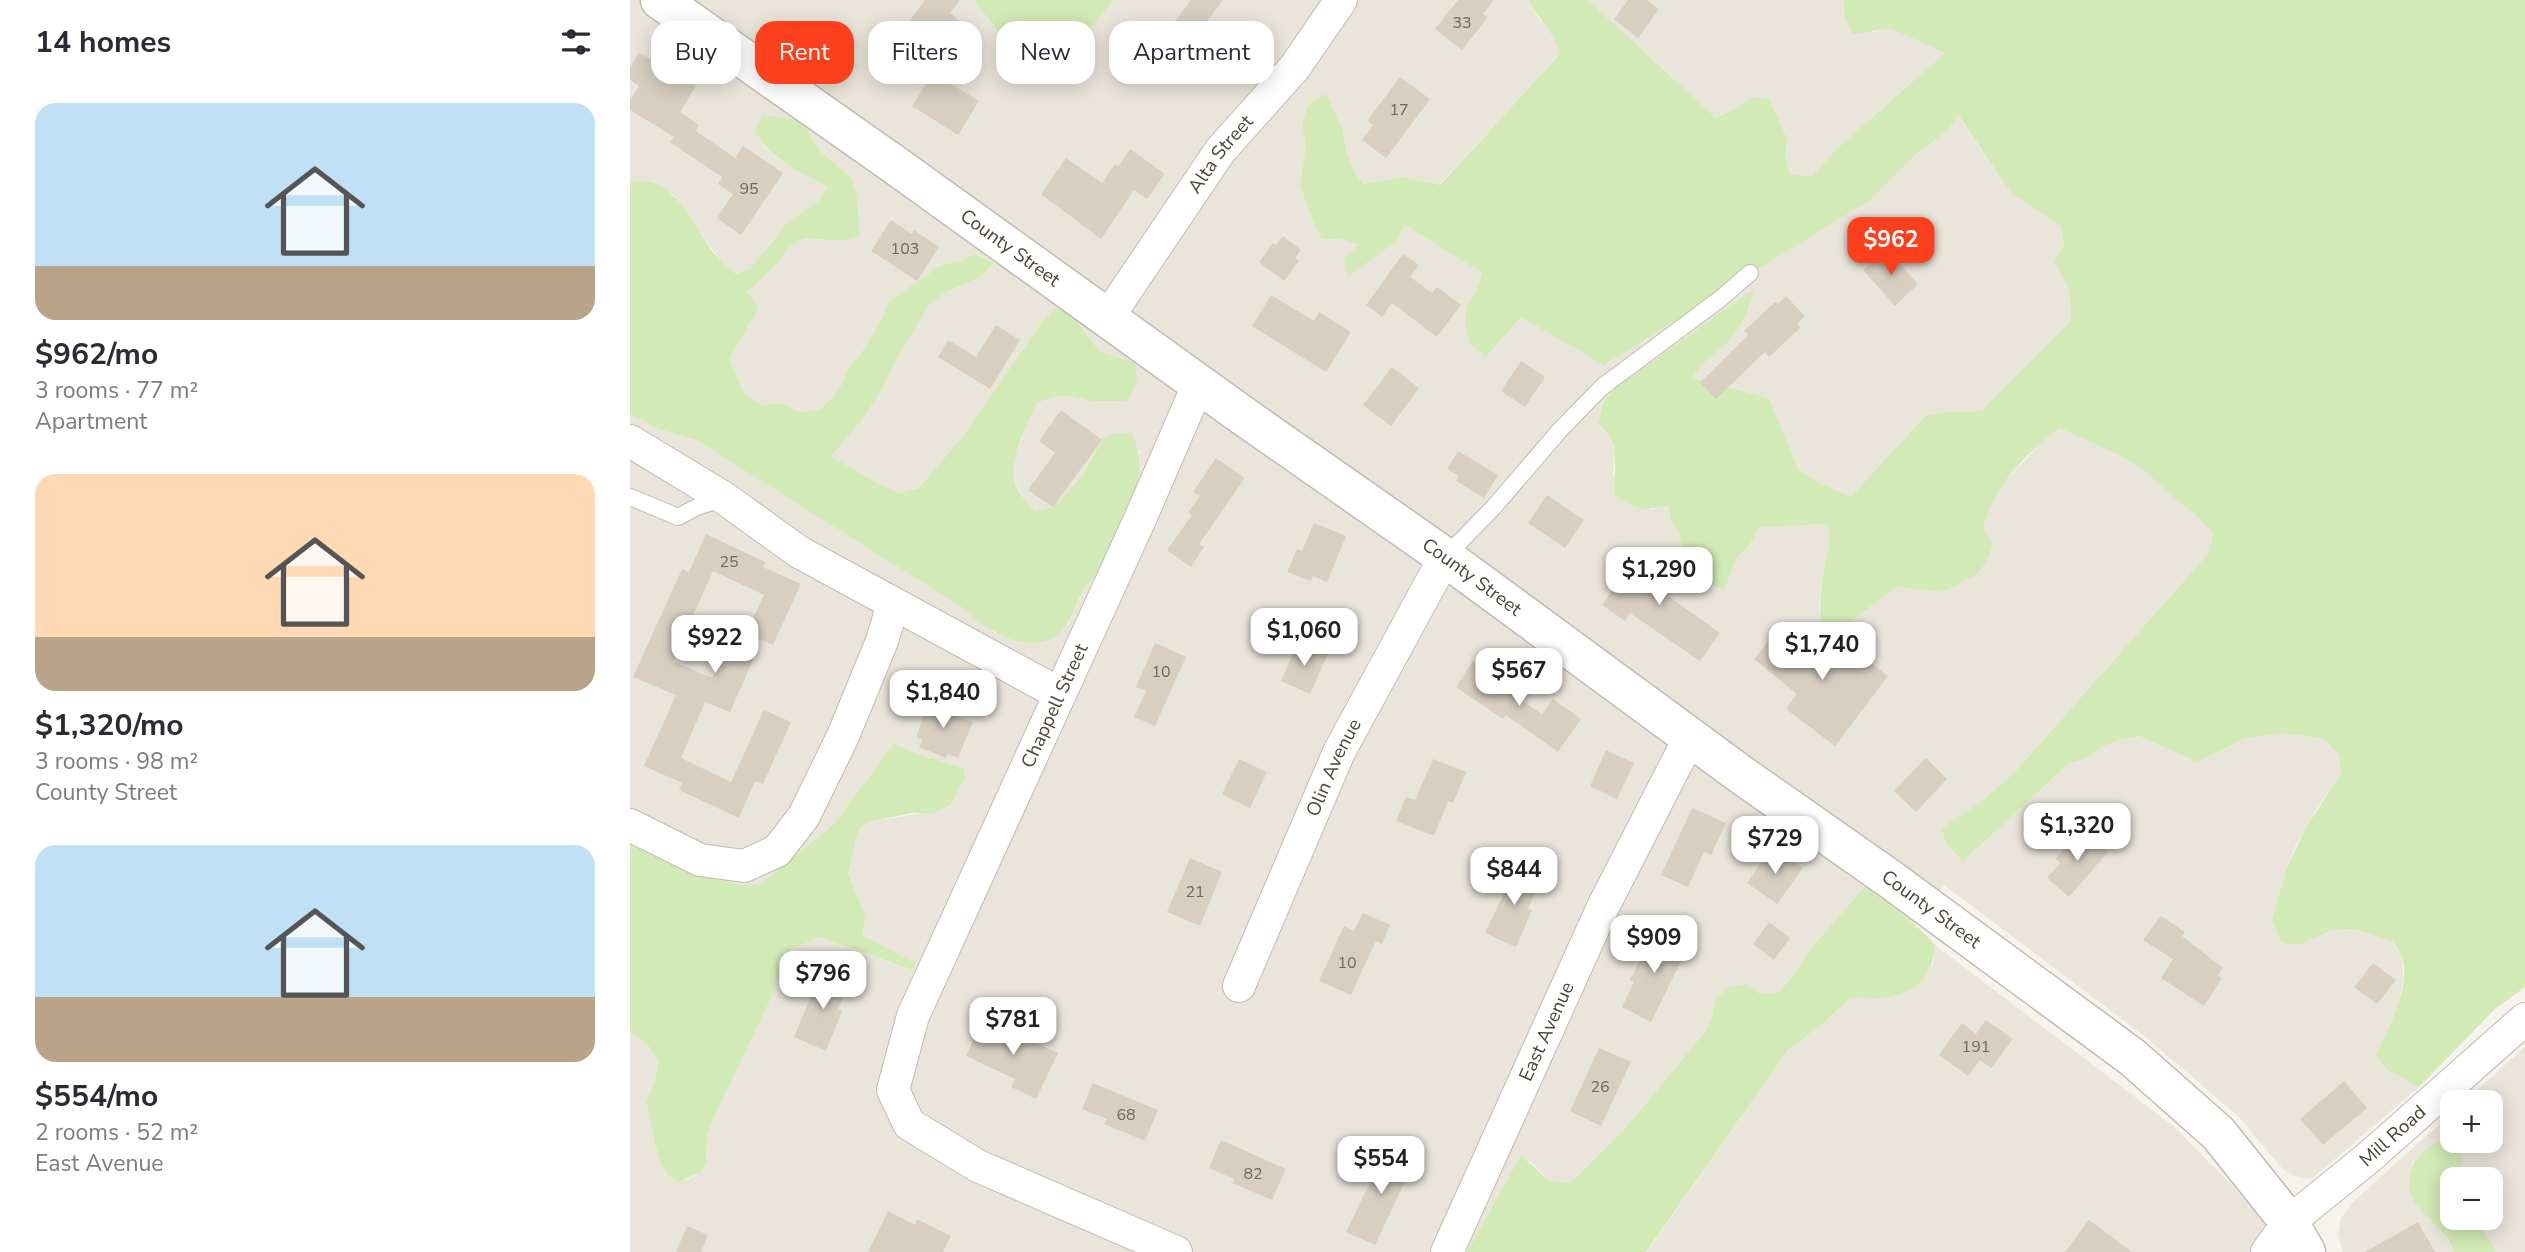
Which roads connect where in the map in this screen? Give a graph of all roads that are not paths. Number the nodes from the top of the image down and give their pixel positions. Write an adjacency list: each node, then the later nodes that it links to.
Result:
1 (660, 0): 4 (street, County Street)
2 (1341, 0): 4 (street, Alta Street)
3 (1750, 273): 9 (lane)
4 (1108, 317): 5 (street, County Street)
5 (1199, 383): 9 (street, County Street); 11 (street, Chappell Street)
6 (630, 442): 8 (street)
7 (630, 497): 8 (lane)
8 (724, 499): 10 (street)
9 (1445, 557): 12 (street, County Street); 14 (street, Olin Avenue)
10 (893, 604): 11 (street); 13 (street)
11 (1060, 694): 17 (street, Chappell Street)
12 (1690, 737): 16 (street, County Street); 18 (street, East Avenue)
13 (630, 825)
14 (1239, 986)
15 (2525, 1020): 16 (street, Mill Road)
16 (2287, 1242)
17 (1176, 1252)
18 (1447, 1252)

